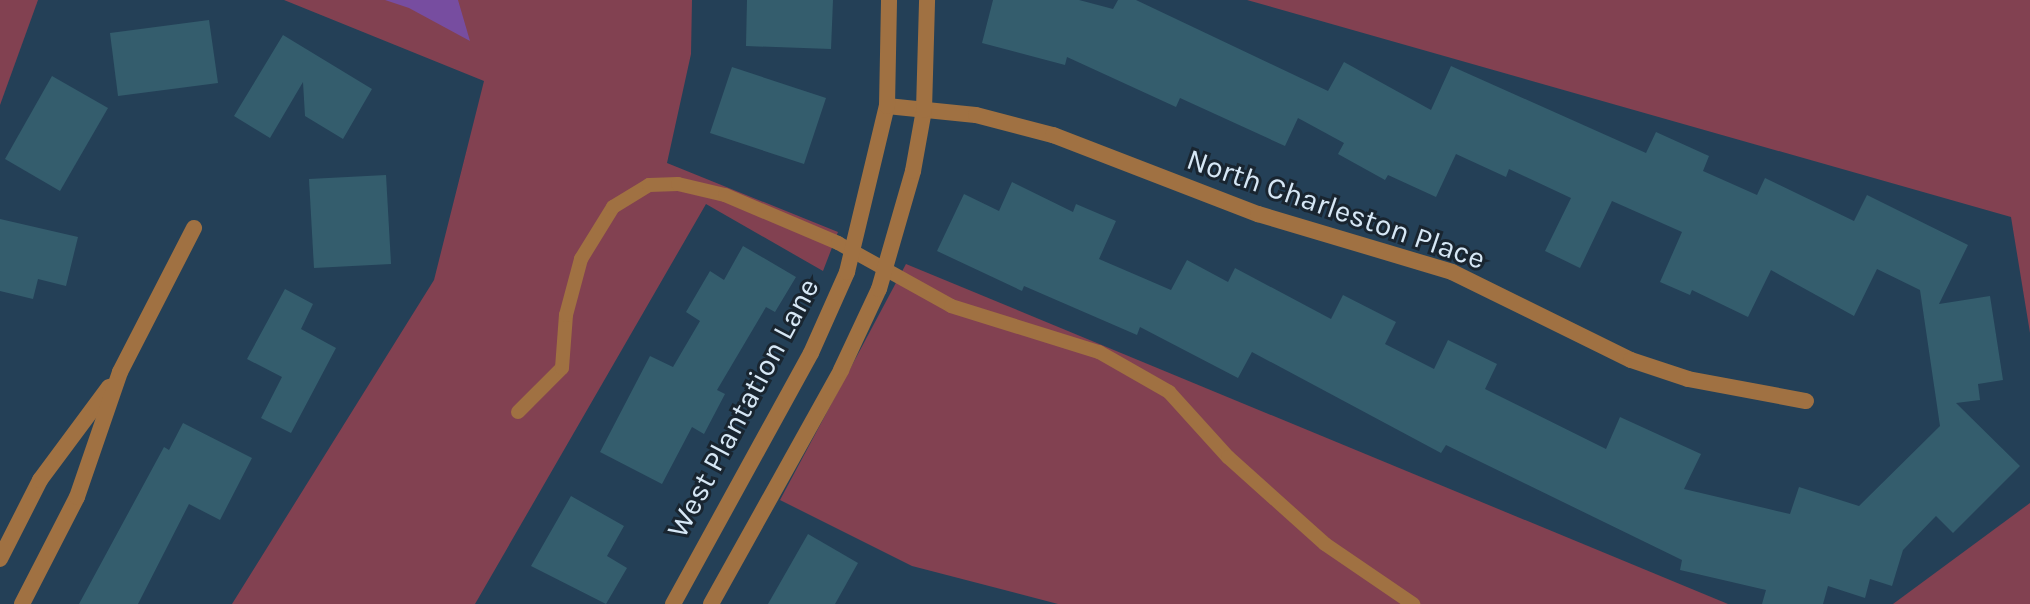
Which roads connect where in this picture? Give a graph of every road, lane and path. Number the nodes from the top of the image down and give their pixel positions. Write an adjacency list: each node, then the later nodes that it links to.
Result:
1 (889, 0): 3 (street, West Plantation Lane)
2 (927, 0): 4 (street)
3 (887, 106): 4 (street, North Charleston Place); 6 (street, West Plantation Lane)
4 (924, 110): 7 (street); 9 (street, North Charleston Place)
5 (194, 228): 8 (street)
6 (853, 252): 7 (lane); 10 (lane); 13 (street, West Plantation Lane)
7 (885, 269): 14 (street); 15 (lane)
8 (120, 372): 11 (street); 12 (street)
9 (1806, 401)
10 (518, 412)
11 (0, 559)
12 (22, 604)
13 (673, 604)
14 (711, 604)
15 (1413, 604)

